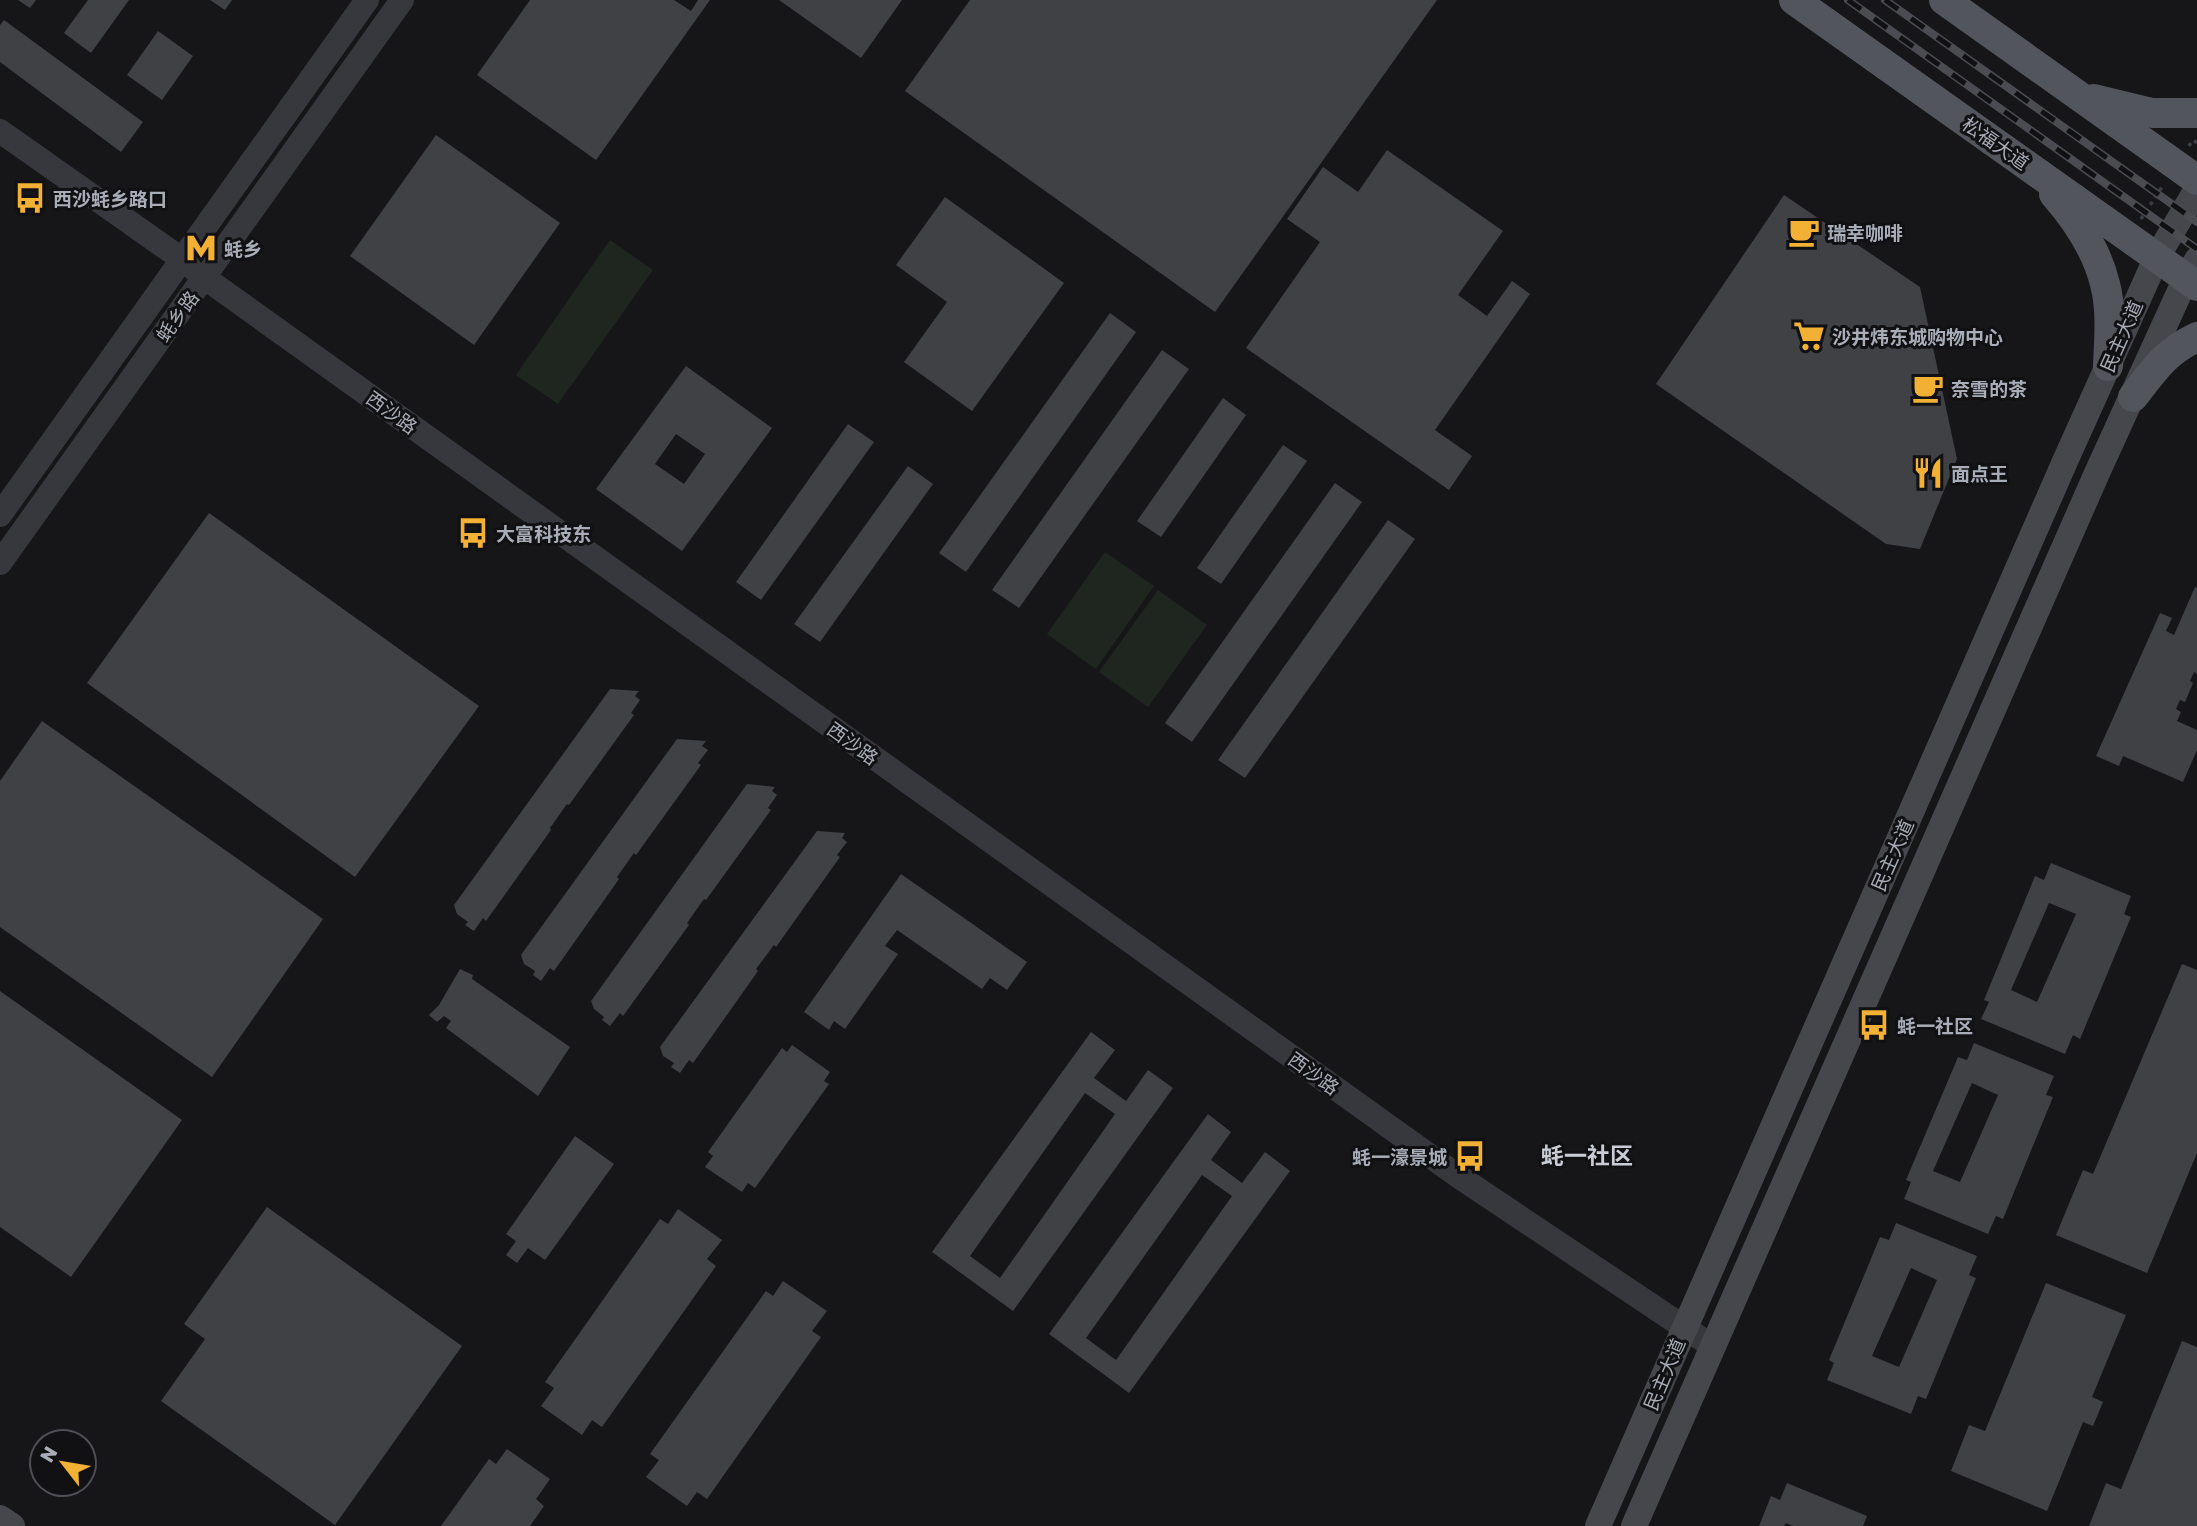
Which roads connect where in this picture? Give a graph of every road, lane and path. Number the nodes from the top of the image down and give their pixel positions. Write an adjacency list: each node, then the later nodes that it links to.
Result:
1 (368, 0): 13 (street, 蚝乡路)
2 (402, 0): 15 (street, 蚝乡路)
3 (1794, 0): 8 (main road, 松福大道)
4 (1944, 0): 5 (main road)
5 (2075, 93): 6 (main road); 9 (main road)
6 (2197, 113)
7 (0, 131): 13 (street, 西沙路)
8 (2031, 167): 12 (main road, 松福大道); 17 (main road)
9 (2187, 173): 11 (path)
10 (2197, 189): 12 (main road, 民主大道)
11 (2137, 226)
12 (2157, 257): 14 (main road, 松福大道); 17 (main road, 民主大道)
13 (183, 260): 15 (street, 西沙路); 19 (street, 蚝乡路)
14 (2193, 275): 18 (main road, 民主大道)
15 (205, 278): 20 (street, 蚝乡路); 21 (street, 西沙路)
16 (2197, 337): 18 (main road)
17 (2108, 366): 21 (main road, 民主大道)
18 (2133, 397): 22 (main road, 民主大道)
19 (0, 515)
20 (0, 563)
21 (1684, 1327): 22 (street, 西沙路); 25 (main road, 民主大道)
22 (1712, 1346): 26 (main road, 民主大道)
23 (0, 1518): 24 (main road)
24 (12, 1526)
25 (1598, 1526)
26 (1634, 1526)

